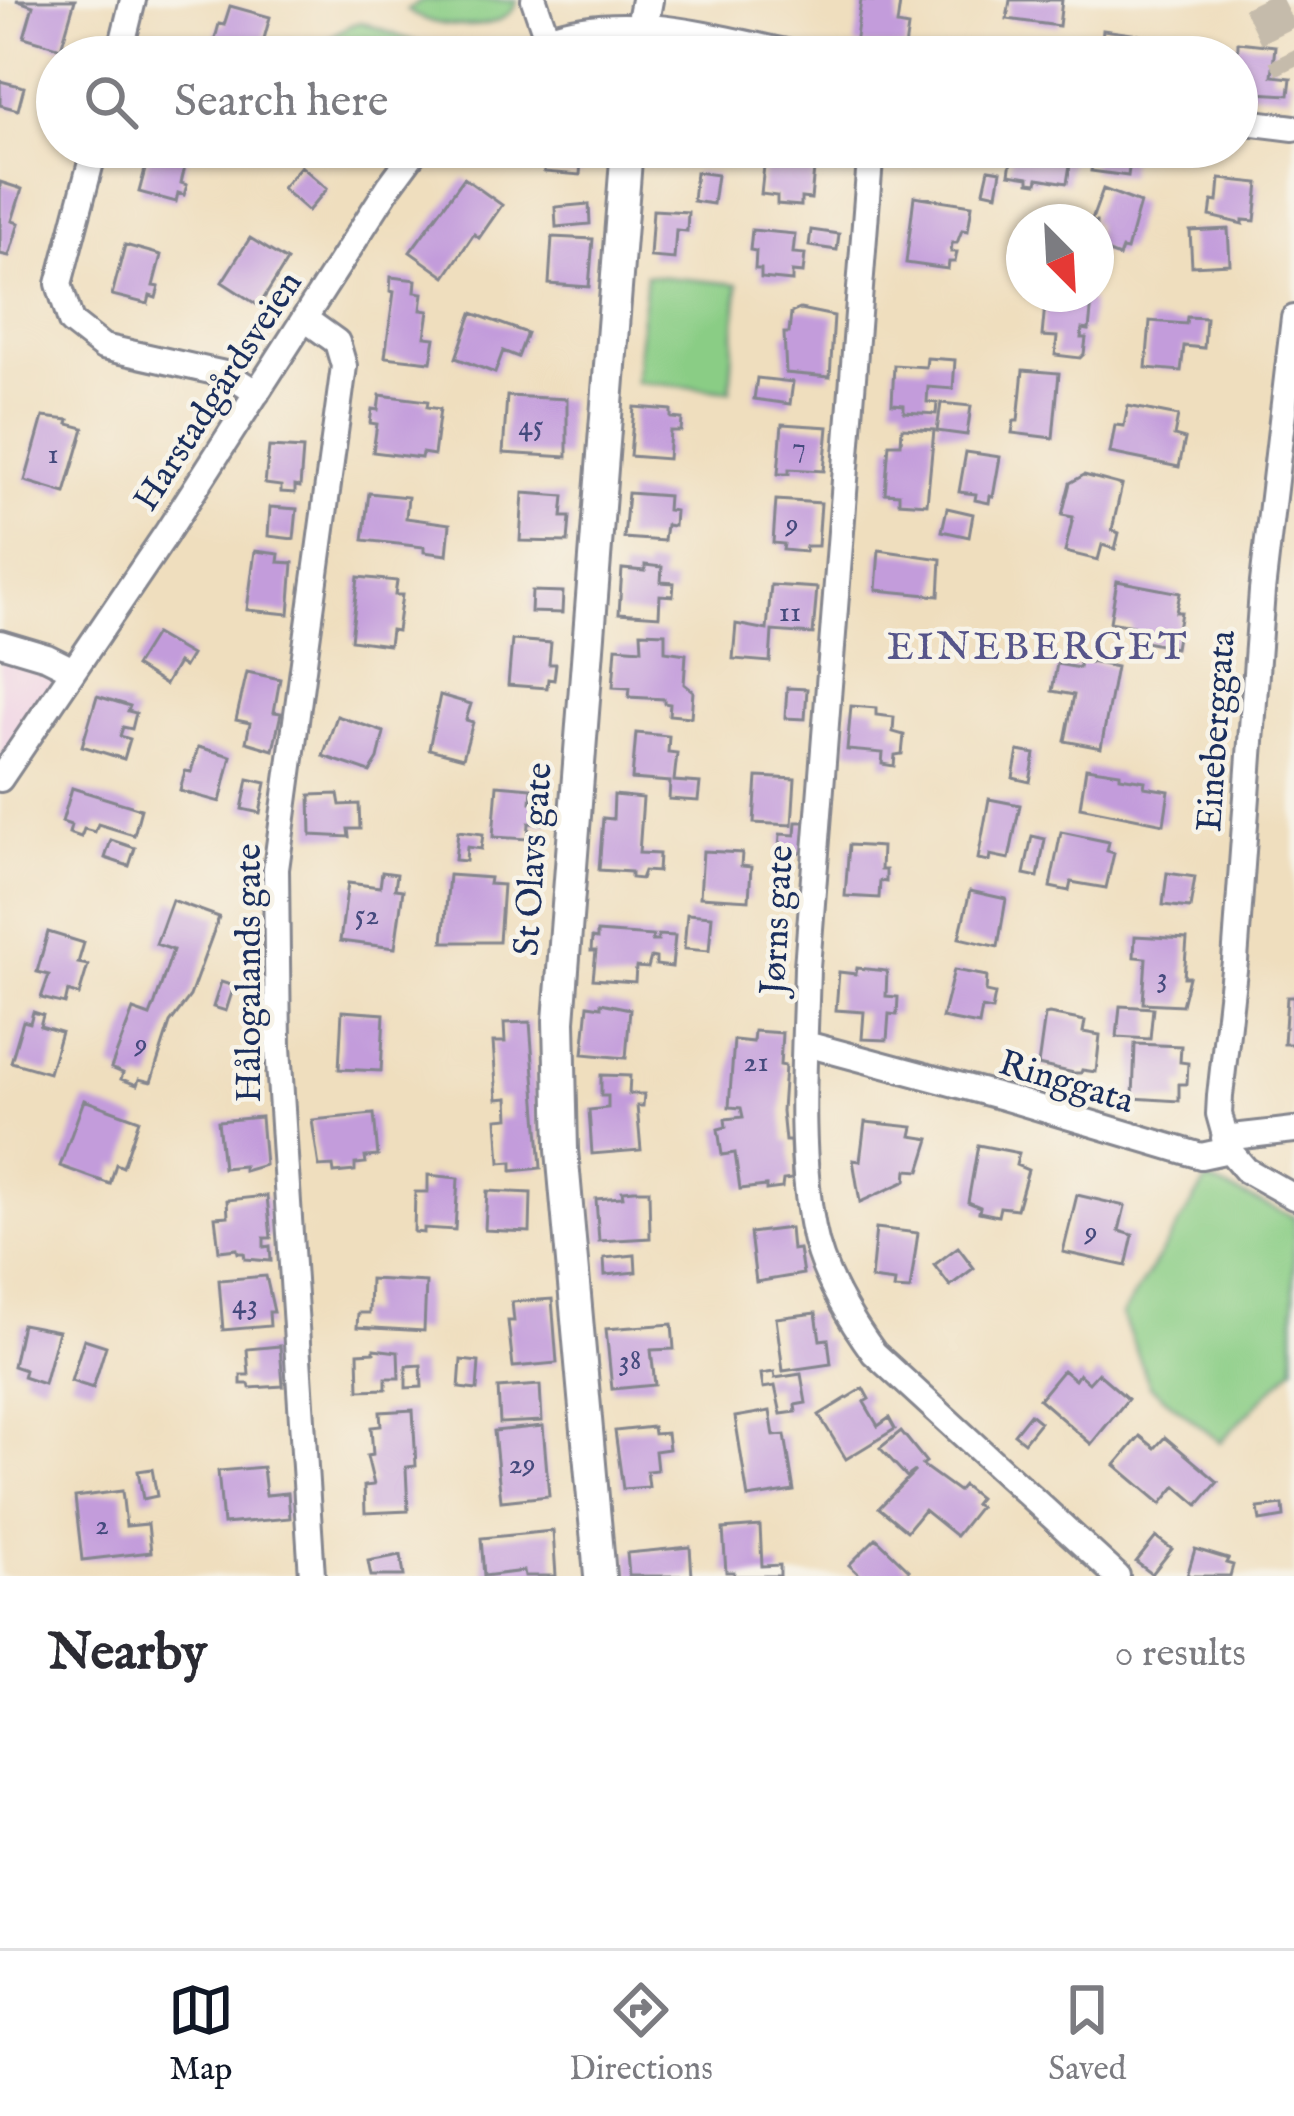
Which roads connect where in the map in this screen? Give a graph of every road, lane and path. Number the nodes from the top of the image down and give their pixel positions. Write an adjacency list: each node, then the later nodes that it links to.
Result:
1 (133, 0): 4 (street)
2 (534, 0): 5 (street)
3 (644, 13): 6 (street); 7 (street)
4 (124, 36)
5 (546, 36)
6 (556, 36)
7 (731, 36)
8 (1258, 124): 9 (street)
9 (1294, 128)
10 (89, 168): 16 (street)
11 (402, 168): 15 (street, Harstadgårdsveien)
12 (625, 168): 25 (street, St Olavs gate)
13 (869, 168): 20 (street, Jørns gate)
14 (1294, 318): 22 (street, Eineberggata)
15 (305, 319): 16 (street, Harstadgårdsveien); 24 (street, Hålogalands gate)
16 (257, 393): 18 (street, Harstadgårdsveien)
17 (0, 644): 18 (street)
18 (73, 670): 19 (street, Harstadgårdsveien)
19 (0, 779)
20 (806, 1044): 22 (street, Ringgata); 26 (street, Jørns gate)
21 (1294, 1130): 22 (street, Ringgata)
22 (1227, 1144): 23 (street)
23 (1294, 1198)
24 (312, 1576)
25 (600, 1576)
26 (1118, 1576)

